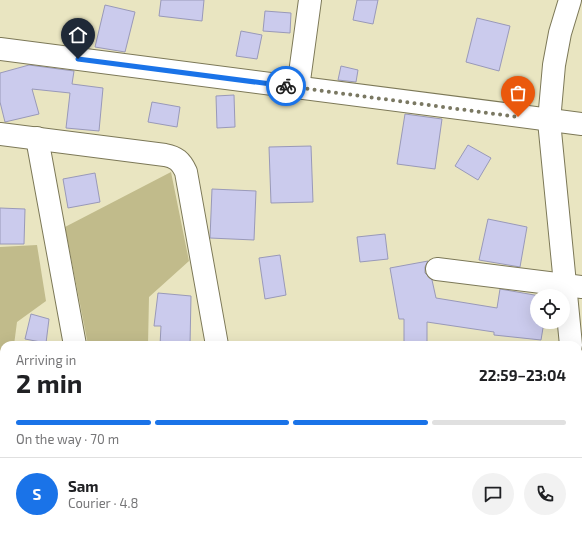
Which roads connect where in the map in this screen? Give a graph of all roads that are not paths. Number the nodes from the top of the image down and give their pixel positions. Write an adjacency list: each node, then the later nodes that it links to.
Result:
1 (310, 0): 4 (street)
2 (570, 0): 5 (street)
3 (0, 49): 4 (street)
4 (298, 88): 5 (street)
5 (549, 121): 6 (street); 10 (street)
6 (582, 124)
7 (0, 134): 8 (street)
8 (37, 138): 11 (street); 12 (street)
9 (437, 269): 10 (street)
10 (573, 286): 13 (street)
11 (74, 341)
12 (216, 341)
13 (571, 341)

